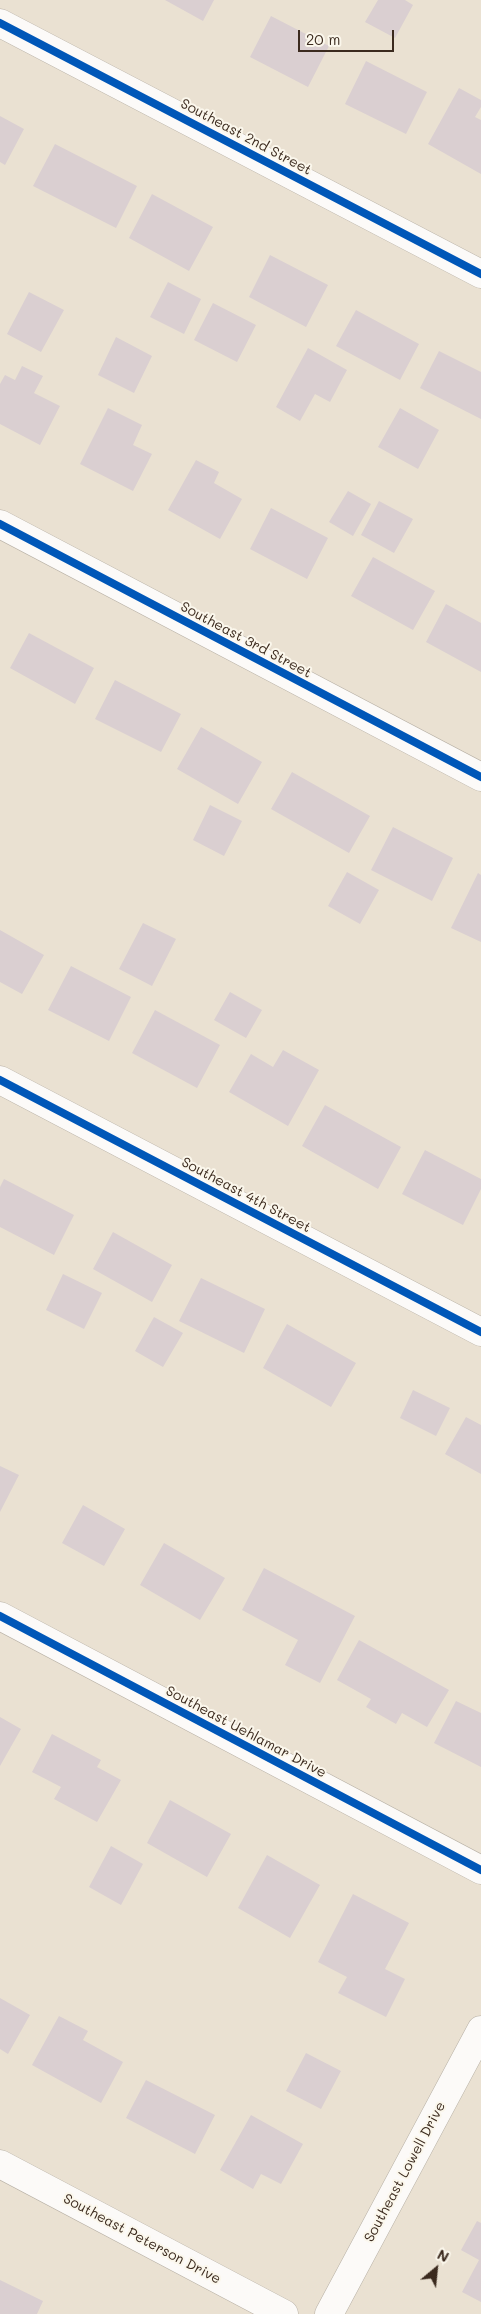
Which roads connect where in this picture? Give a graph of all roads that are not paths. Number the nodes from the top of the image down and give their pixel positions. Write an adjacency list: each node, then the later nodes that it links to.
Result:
1 (0, 23): 2 (street, Southeast 2nd Street)
2 (481, 274)
3 (0, 524): 4 (street, Southeast 3rd Street)
4 (481, 777)
5 (0, 1080): 6 (street, Southeast 4th Street)
6 (481, 1332)
7 (0, 1616): 8 (street, Southeast Uehlamar Drive)
8 (481, 1870)
9 (481, 2030): 12 (street, Southeast Lowell Drive)
10 (0, 2164): 11 (street, Southeast Peterson Drive)
11 (284, 2314)
12 (329, 2314)

